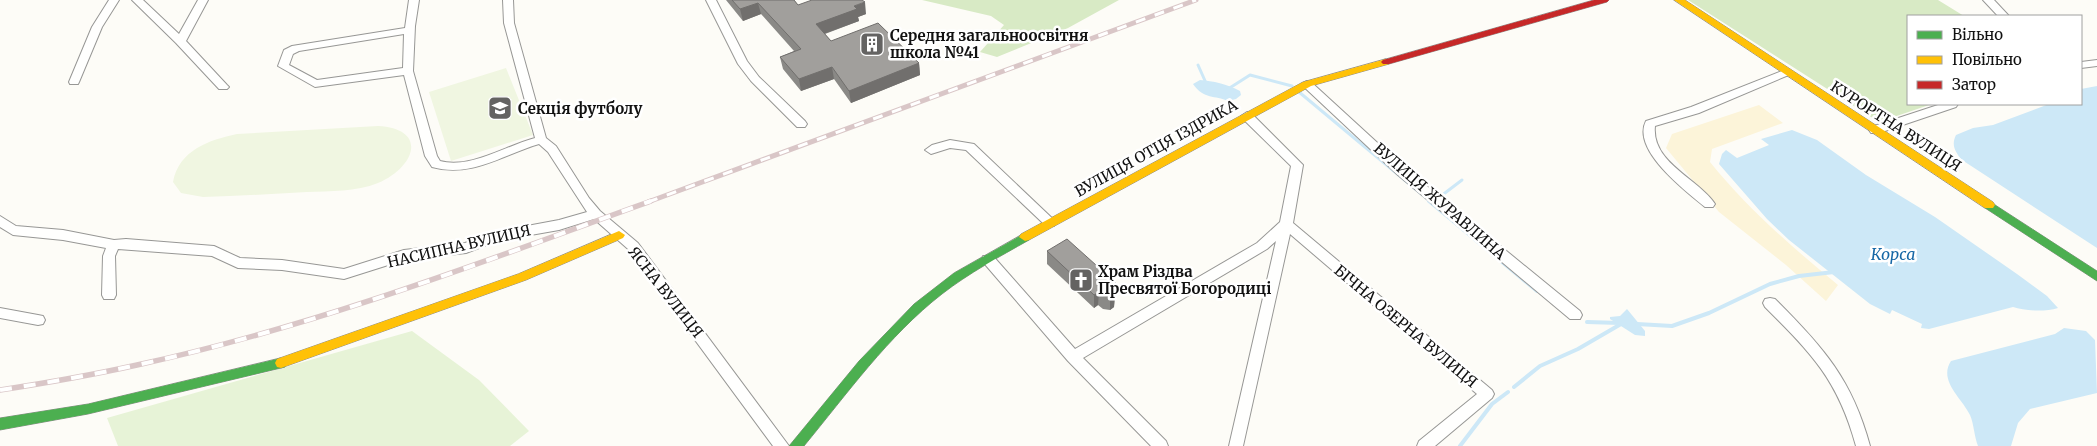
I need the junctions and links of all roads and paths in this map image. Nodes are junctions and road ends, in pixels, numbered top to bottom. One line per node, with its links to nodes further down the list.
1 (114, 0): 17 (street)
2 (137, 0): 12 (street)
3 (203, 0): 12 (street)
4 (414, 0): 11 (street)
5 (508, 0): 24 (street, ЯСНА ВУЛИЦЯ)
6 (711, 0): 22 (street)
7 (1604, 0): 18 (street, ВУЛИЦЯ ОТЦЯ ІЗДРИКА)
8 (1679, 0): 16 (street, КУРОРТНА ВУЛИЦЯ)
9 (1988, 0): 10 (street)
10 (2003, 15)
11 (410, 30): 15 (street); 15 (street)
12 (180, 40): 19 (street)
13 (2097, 63): 14 (street)
14 (2082, 65)
15 (408, 71): 24 (street)
16 (1787, 72): 23 (street, КУРОРТНА ВУЛИЦЯ); 26 (street)
17 (74, 82)
18 (1307, 84): 21 (street, ВУЛИЦЯ ОТЦЯ ІЗДРИКА); 38 (street, ВУЛИЦЯ ЖУРАВЛИНА)
19 (223, 87)
20 (1949, 105): 23 (street)
21 (1247, 116): 29 (street, ВУЛИЦЯ ОТЦЯ ІЗДРИКА); 30 (street)
22 (801, 124)
23 (1875, 130): 34 (street, КУРОРТНА ВУЛИЦЯ)
24 (541, 140): 27 (street, ЯСНА ВУЛИЦЯ)
25 (931, 150): 29 (street)
26 (1709, 204)
27 (596, 214): 31 (street, ЯСНА ВУЛИЦЯ); 32 (street, НАСИПНА ВУЛИЦЯ)
28 (0, 220): 32 (street, НАСИПНА ВУЛИЦЯ)
29 (1050, 224): 33 (street, ВУЛИЦЯ ОТЦЯ ІЗДРИКА)
30 (1286, 224): 40 (street); 45 (street); 46 (street, БІЧНА ОЗЕРНА ВУЛИЦЯ)
31 (619, 235): 41 (street); 42 (street, ЯСНА ВУЛИЦЯ)
32 (114, 246): 35 (street)
33 (988, 259): 40 (street); 43 (street, ВУЛИЦЯ ОТЦЯ ІЗДРИКА)
34 (2097, 276)
35 (110, 295)
36 (1770, 303): 47 (street)
37 (0, 313): 39 (street)
38 (1575, 316)
39 (38, 320)
40 (1074, 357): 44 (street)
41 (0, 424)
42 (782, 446)
43 (796, 446)
44 (1161, 446)
45 (1236, 446)
46 (1424, 446)
47 (1863, 446)

